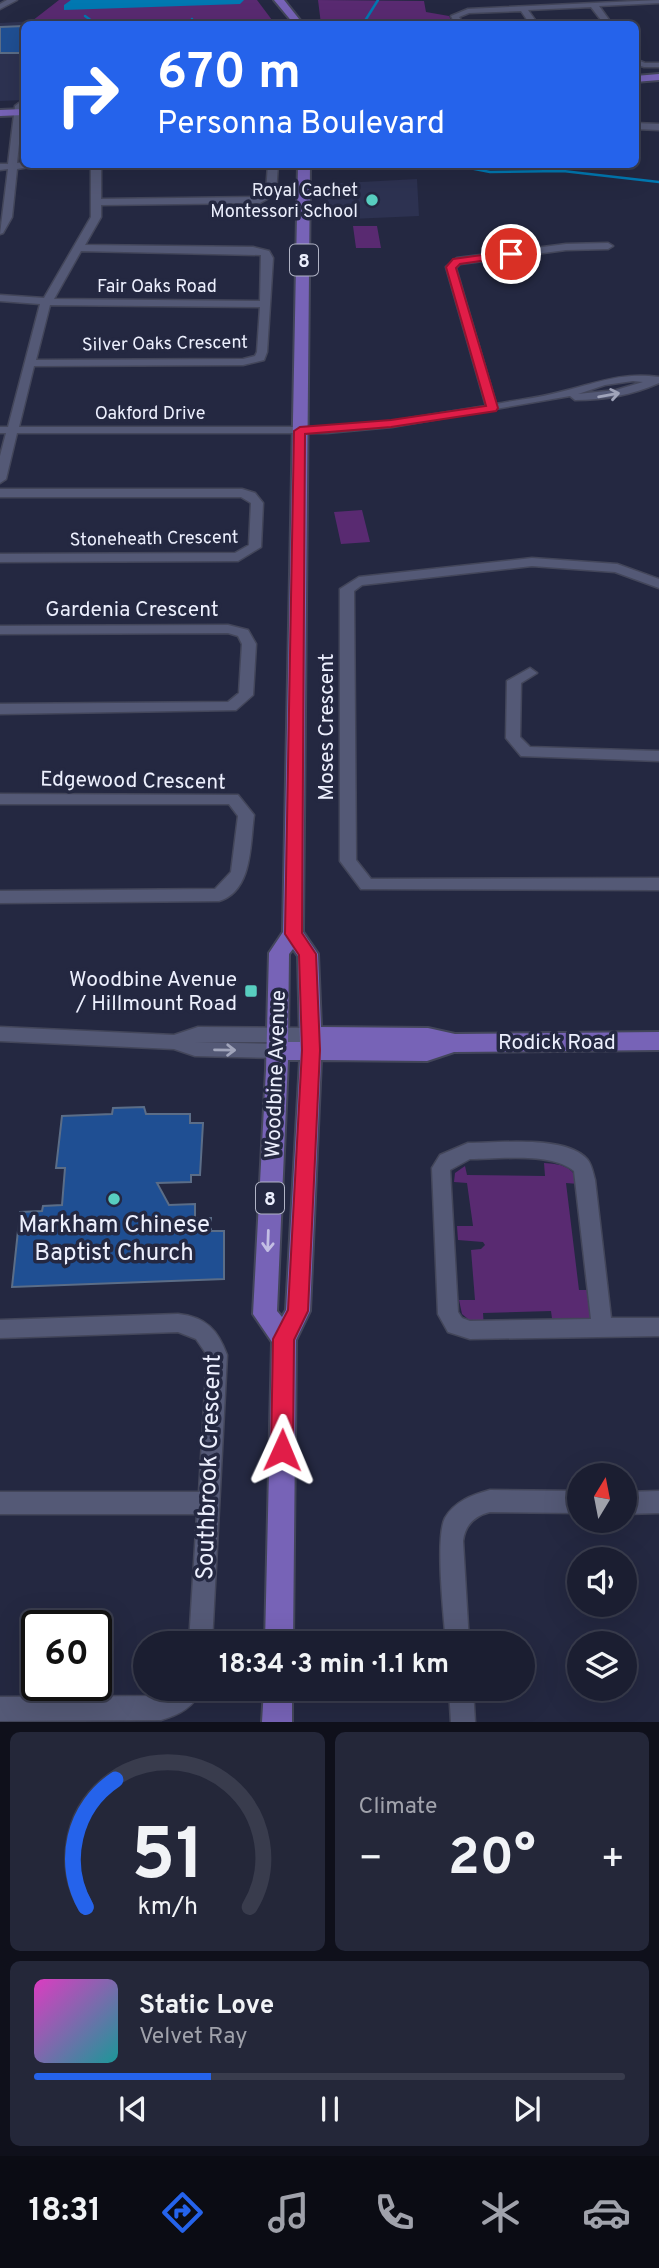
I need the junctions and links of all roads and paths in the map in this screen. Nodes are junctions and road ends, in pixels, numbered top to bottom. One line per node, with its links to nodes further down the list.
1 (13, 0): 5 (street)
2 (279, 0): 7 (main road)
3 (659, 1): 4 (street)
4 (593, 4): 6 (street); 10 (street)
5 (0, 7)
6 (523, 8): 8 (street); 9 (street)
7 (296, 21)
8 (458, 21)
9 (532, 21)
10 (606, 21)
11 (639, 63): 12 (street)
12 (659, 65)
13 (659, 77): 14 (main road)
14 (639, 79)
15 (0, 107): 16 (main road)
16 (21, 109): 17 (main road); 21 (street)
17 (0, 113)
18 (639, 126): 19 (street)
19 (659, 127)
20 (21, 165): 21 (street)
21 (11, 166): 22 (street); 26 (street)
22 (0, 167)
23 (96, 168): 27 (street)
24 (273, 168): 27 (street)
25 (304, 168): 39 (main road, Woodbine Avenue / 8)
26 (4, 201): 28 (street)
27 (97, 202): 30 (street)
28 (0, 230)
29 (608, 246): 36 (street)
30 (79, 248): 32 (street); 33 (street, Silver Oaks Crescent)
31 (0, 298): 32 (street, Fair Oaks Road)
32 (47, 302): 33 (street, Fair Oaks Road); 34 (street)
33 (267, 304): 34 (street, Silver Oaks Crescent)
34 (30, 363): 38 (street)
35 (659, 380): 36 (street, Oakford Drive)
36 (492, 408): 39 (street, Oakford Drive)
37 (0, 430): 38 (street, Oakford Drive)
38 (14, 430): 39 (street, Oakford Drive); 40 (street)
39 (300, 431): 51 (main road, Woodbine Avenue / 8)
40 (0, 479)
41 (0, 494): 42 (street, Stoneheath Crescent)
42 (0, 558)
43 (659, 584): 49 (street, Moses Crescent)
44 (0, 630): 46 (street, Gardenia Crescent)
45 (530, 673): 47 (street)
46 (0, 709)
47 (659, 756)
48 (0, 799): 50 (street, Edgewood Crescent)
49 (659, 884)
50 (0, 897)
51 (293, 934): 54 (main road, Woodbine Avenue / 8); 55 (main road, Woodbine Avenue / 8)
52 (0, 1034): 54 (street)
53 (659, 1041): 55 (main road, Rodick Road)
54 (277, 1043): 55 (main road, Rodick Road); 59 (main road, Woodbine Avenue / 8, one-way to 59)
55 (311, 1043): 59 (main road, Woodbine Avenue / 8)
56 (659, 1327): 58 (street)
57 (0, 1329): 62 (street, Southbrook Crescent)
58 (602, 1329): 58 (street)
59 (284, 1339): 66 (main road, Woodbine Avenue / 8)
60 (567, 1502): 67 (street)
61 (0, 1503): 62 (street)
62 (207, 1503): 65 (street, Southbrook Crescent)
63 (637, 1504): 64 (street)
64 (657, 1506)
65 (202, 1631)
66 (279, 1631)
67 (456, 1631)
68 (177, 1701): 71 (street)
69 (278, 1701): 72 (main road)
70 (462, 1701): 73 (street)
71 (0, 1709)
72 (277, 1722)
73 (463, 1722)

